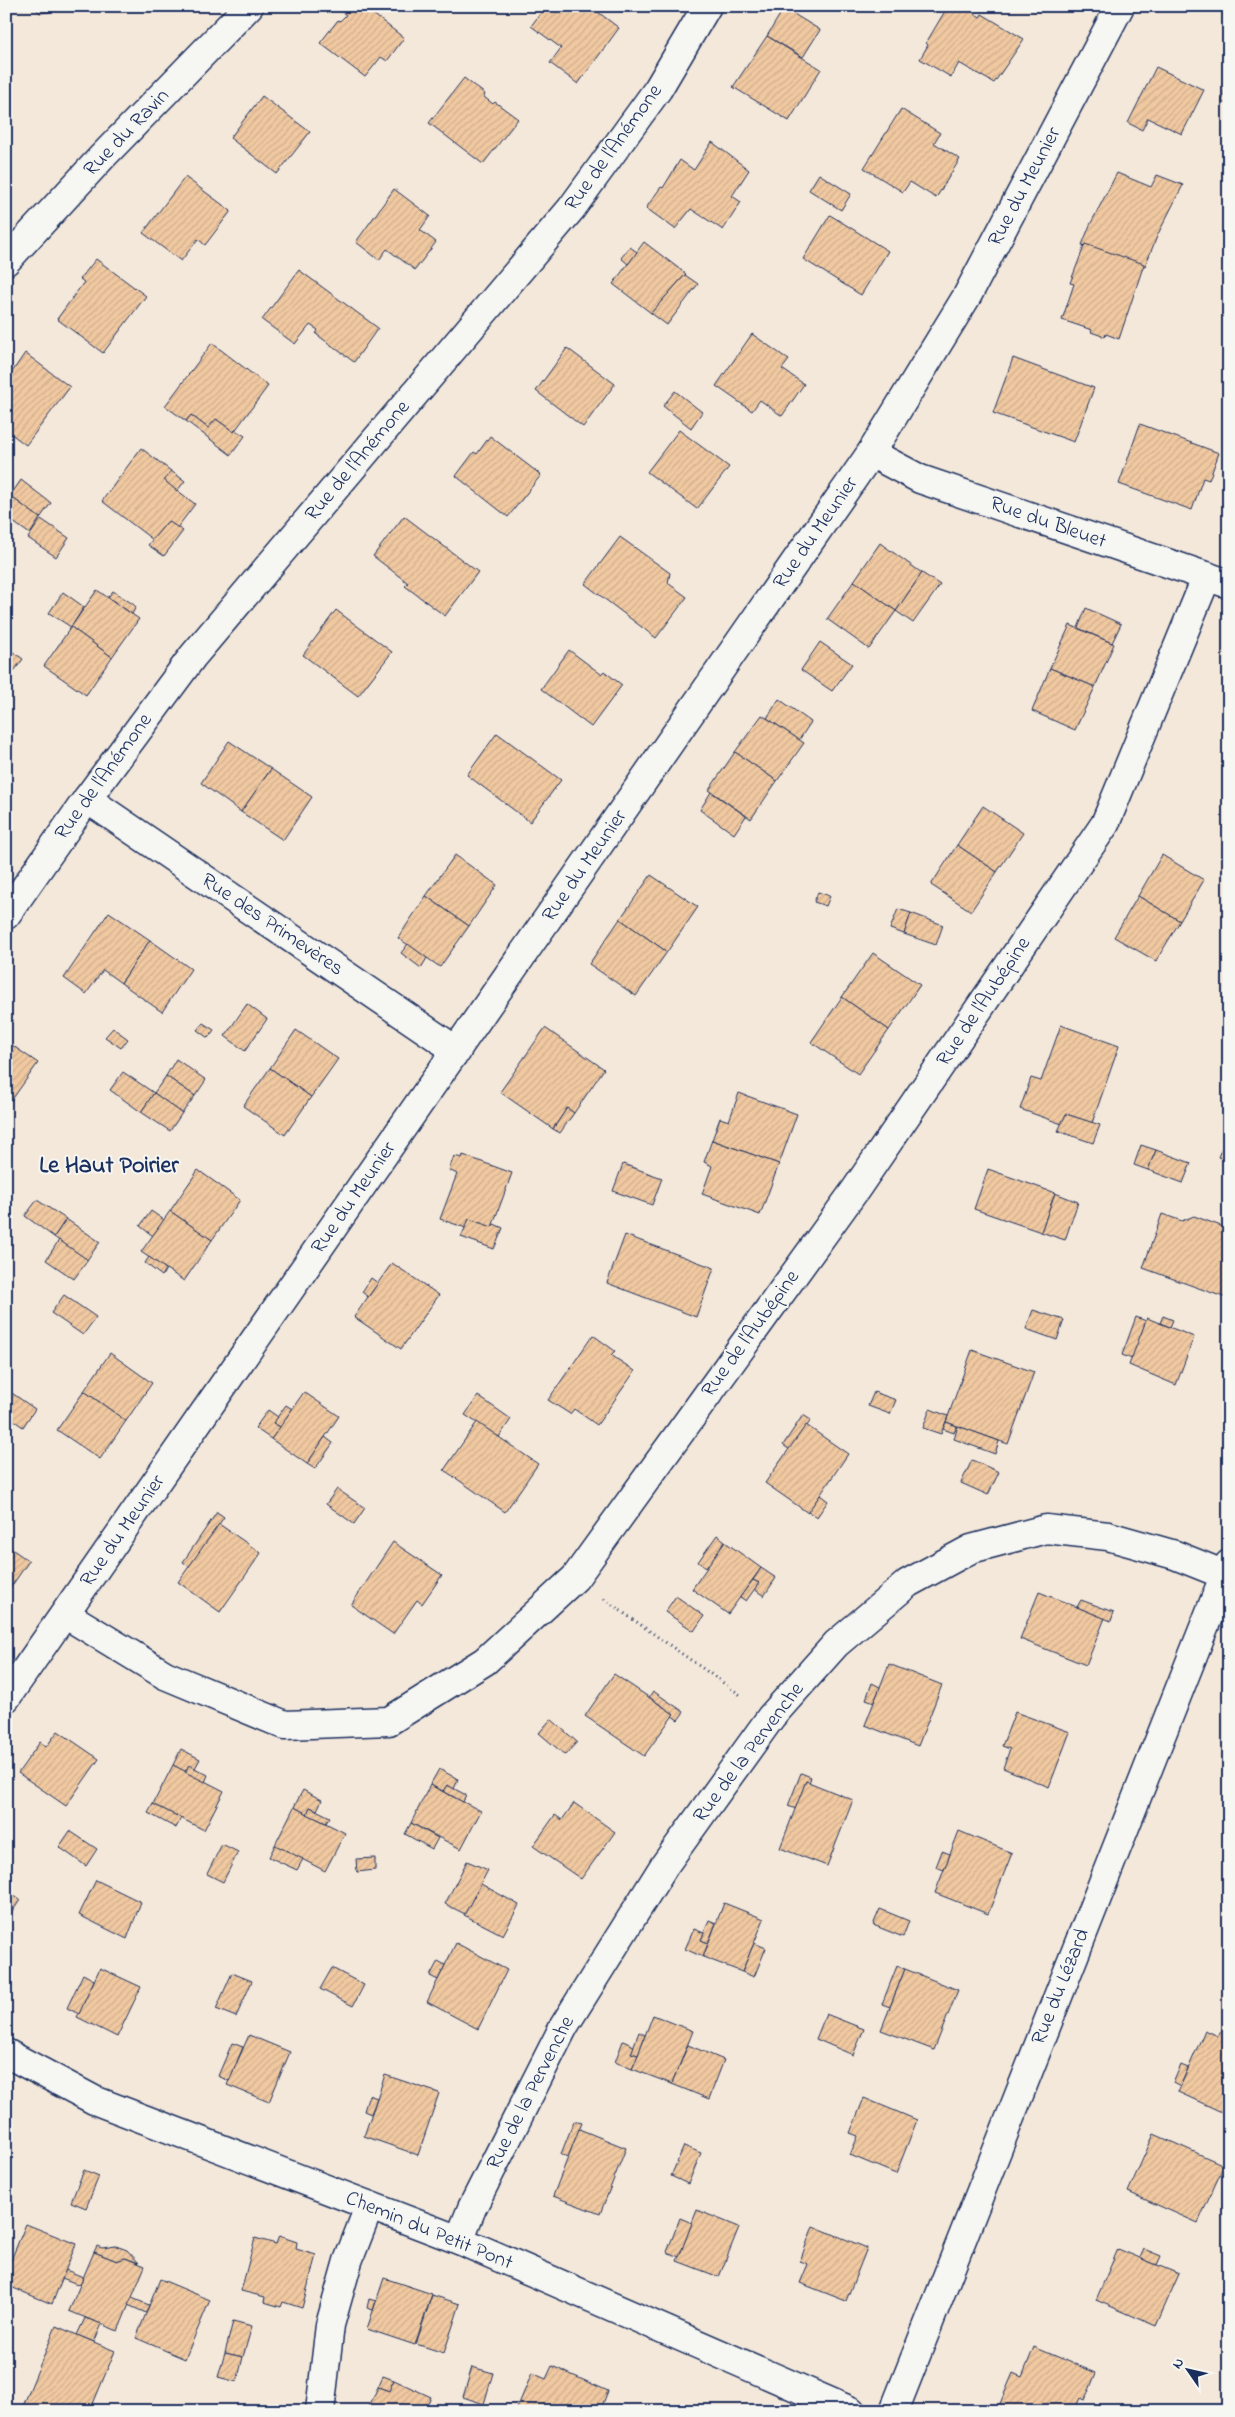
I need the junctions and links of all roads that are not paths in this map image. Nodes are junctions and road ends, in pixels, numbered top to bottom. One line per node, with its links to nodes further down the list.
1 (249, 6): 4 (street, Rue du Ravin)
2 (707, 6): 7 (street, Rue de l'Anémone)
3 (1120, 6): 5 (street, Rue du Meunier)
4 (6, 261)
5 (871, 453): 6 (street, Rue du Bleuet); 9 (street, Rue du Meunier)
6 (1218, 580): 11 (street, Rue de l'Aubépine)
7 (87, 799): 8 (street, Rue de l'Anémone); 9 (street, Rue des Primevères)
8 (6, 915)
9 (457, 1051): 11 (street, Rue du Meunier)
10 (1227, 1569): 15 (street, Rue de la Pervenche); 18 (street, Rue du Lézard)
11 (65, 1614): 12 (street, Rue du Meunier)
12 (6, 1698)
13 (6, 2053): 14 (street, Chemin du Petit Pont)
14 (369, 2207): 15 (street, Chemin du Petit Pont); 16 (street)
15 (459, 2240): 17 (street, Chemin du Petit Pont)
16 (320, 2411)
17 (852, 2411)
18 (894, 2411)

